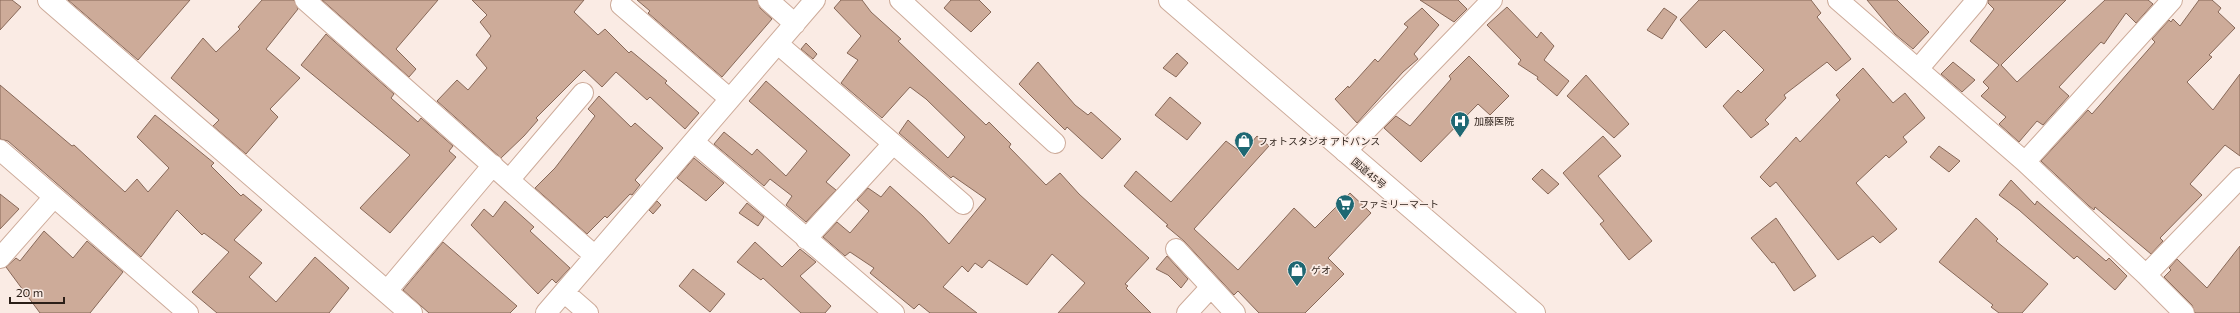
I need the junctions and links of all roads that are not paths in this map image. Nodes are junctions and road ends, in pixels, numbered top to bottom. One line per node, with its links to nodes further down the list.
1 (50, 0): 34 (main road)
2 (305, 0): 23 (street)
3 (768, 0): 12 (street)
4 (815, 0): 12 (street)
5 (900, 0): 18 (street)
6 (1170, 0): 21 (main road, 国道45号)
7 (1492, 0): 21 (street)
8 (1838, 0): 14 (street)
9 (1977, 0): 14 (street)
10 (2172, 0): 22 (street)
11 (621, 5): 16 (street)
12 (795, 24): 13 (street)
13 (778, 44): 16 (street); 19 (street)
14 (1918, 68): 22 (street)
15 (583, 93): 25 (street)
16 (730, 99): 17 (street)
17 (694, 142): 28 (street); 30 (street)
18 (1055, 143)
19 (892, 145): 27 (street); 28 (street)
20 (0, 150): 26 (street)
21 (1345, 152): 43 (main road, 国道45号)
22 (2025, 162): 32 (street)
23 (492, 165): 25 (street); 34 (street)
24 (2240, 178): 32 (street)
25 (509, 180): 30 (street)
26 (54, 197): 31 (street); 36 (street)
27 (963, 204)
28 (806, 239): 40 (street)
29 (1176, 249): 33 (street)
30 (595, 256): 35 (street)
31 (0, 258)
32 (2146, 275): 44 (street)
33 (1211, 287): 41 (street); 42 (street)
34 (386, 292): 37 (main road)
35 (564, 292): 38 (street); 39 (street)
36 (188, 313)
37 (411, 313)
38 (546, 313)
39 (588, 313)
40 (894, 313)
41 (1187, 313)
42 (1234, 313)
43 (1534, 313)
44 (2184, 313)

